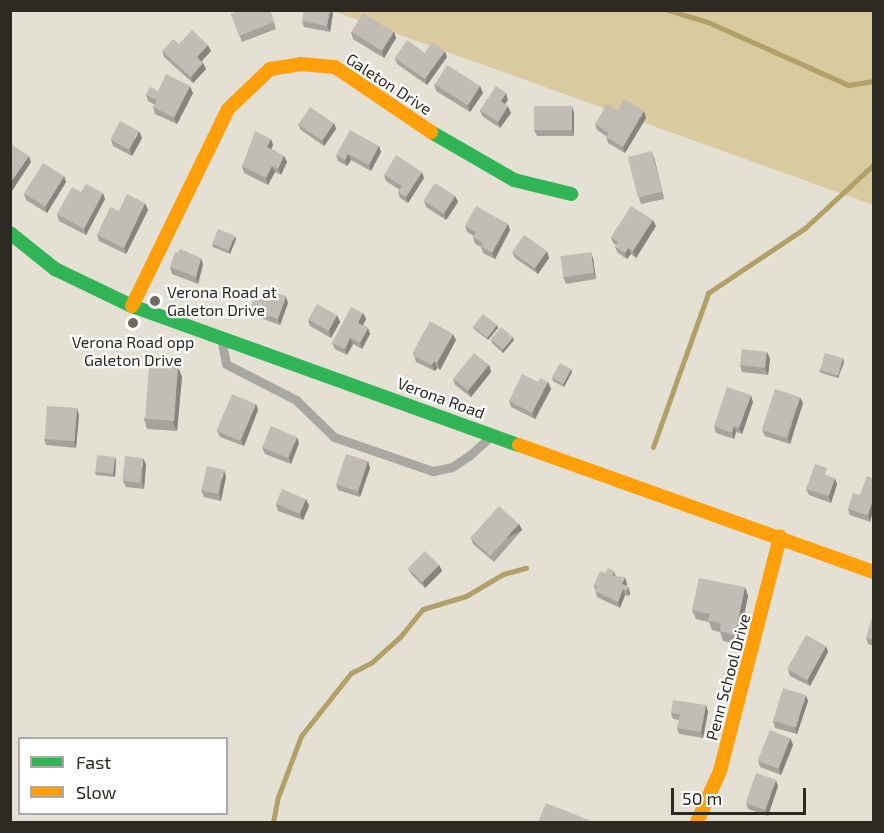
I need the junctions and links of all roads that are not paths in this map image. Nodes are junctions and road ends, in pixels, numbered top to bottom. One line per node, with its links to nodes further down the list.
1 (572, 194): 3 (street, Galeton Drive)
2 (10, 233): 3 (street, Verona Road)
3 (132, 306): 4 (street, Verona Road)
4 (221, 338): 5 (street, Verona Road); 5 (lane)
5 (493, 435): 6 (street, Verona Road)
6 (780, 537): 7 (street, Verona Road); 8 (street, Penn School Drive)
7 (873, 572)
8 (697, 822)

